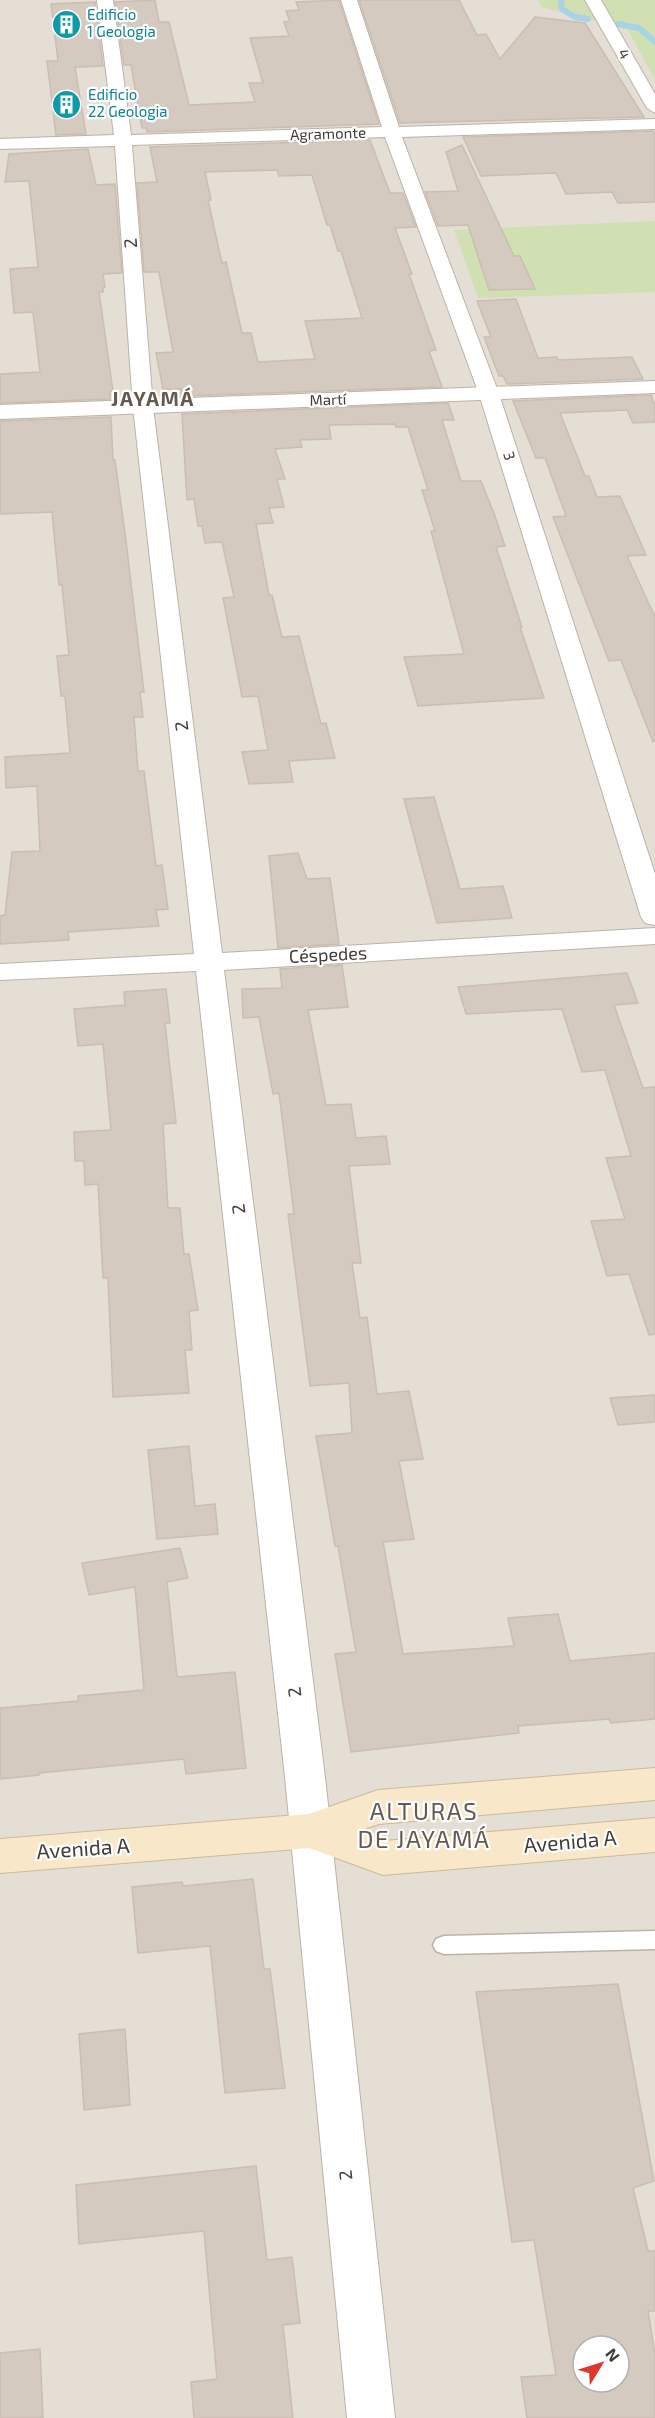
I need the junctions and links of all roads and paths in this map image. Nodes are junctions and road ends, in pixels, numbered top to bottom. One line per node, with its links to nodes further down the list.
1 (105, 0): 7 (street, 2)
2 (349, 0): 6 (street, 3)
3 (593, 0): 4 (street, 4)
4 (655, 108)
5 (655, 124): 6 (street, Agramonte)
6 (392, 132): 7 (street, Agramonte); 10 (street, 3)
7 (123, 140): 8 (street, Agramonte); 11 (street, 2)
8 (0, 144)
9 (655, 387): 10 (street, Martí)
10 (489, 394): 11 (street, Martí); 13 (street, 3)
11 (143, 407): 12 (street, Martí); 15 (street, 2)
12 (0, 412)
13 (655, 918)
14 (655, 936): 15 (street, Céspedes)
15 (210, 962): 16 (street, Céspedes); 18 (street, 2)
16 (0, 972)
17 (650, 1785): 18 (main road, Avenida A); 19 (main road)
18 (310, 1831): 19 (main road, Avenida A); 20 (main road, Avenida A); 23 (street, 2)
19 (655, 1837)
20 (0, 1856)
21 (655, 1940): 22 (lane)
22 (444, 1945)
23 (371, 2418)

